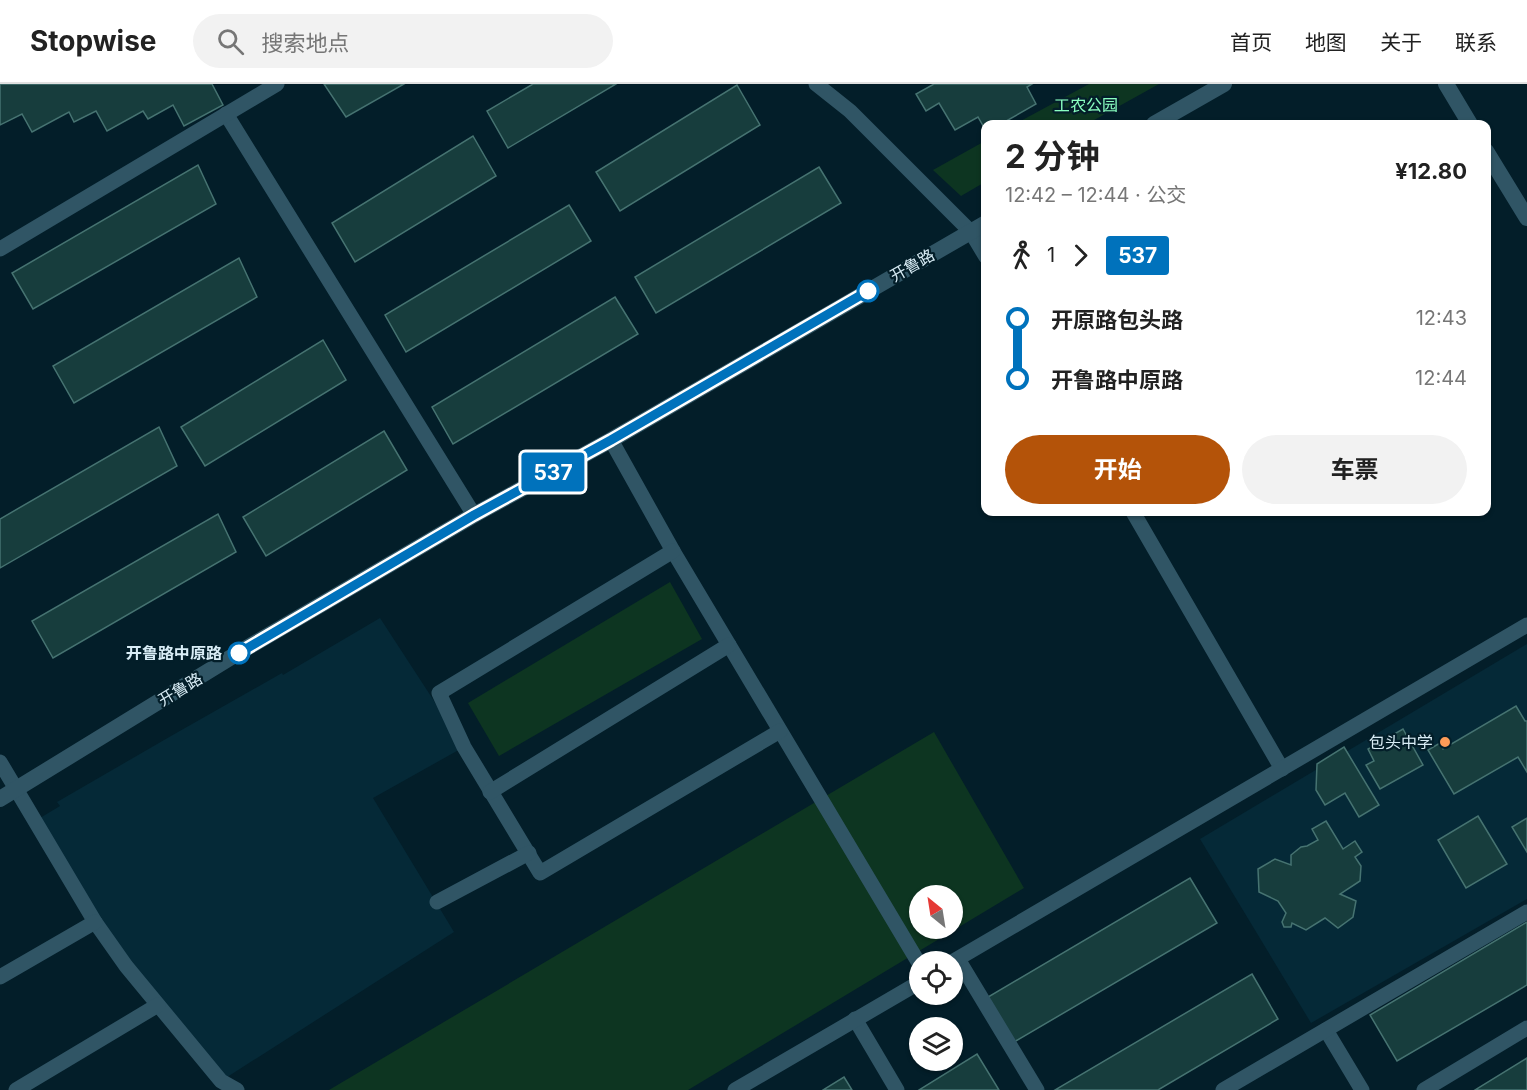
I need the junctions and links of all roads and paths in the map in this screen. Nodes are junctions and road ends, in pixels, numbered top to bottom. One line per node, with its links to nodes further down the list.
1 (277, 84): 5 (lane)
2 (816, 84): 11 (lane)
3 (1224, 84): 6 (street)
4 (1446, 84): 7 (street)
5 (226, 114): 13 (lane); 15 (lane)
6 (1161, 120)
7 (1468, 120)
8 (1491, 159): 9 (street)
9 (1527, 218)
10 (981, 226): 11 (street, 开鲁路)
11 (971, 231): 12 (lane); 14 (street, 开鲁路)
12 (981, 248)
13 (0, 249)
14 (611, 440): 15 (street, 开鲁路); 17 (lane)
15 (474, 515): 23 (street, 开鲁路)
16 (1135, 516): 22 (lane)
17 (673, 551): 19 (lane); 24 (lane)
18 (1527, 625): 22 (lane)
19 (729, 645): 20 (lane); 24 (lane)
20 (780, 730): 26 (lane); 30 (lane)
21 (0, 762): 23 (lane)
22 (1282, 769): 31 (lane)
23 (16, 790): 25 (street, 开鲁路); 29 (lane)
24 (490, 792): 26 (lane)
25 (0, 799)
26 (529, 854): 27 (lane)
27 (437, 902)
28 (1527, 912): 38 (lane)
29 (95, 922): 33 (lane); 35 (lane)
30 (912, 951)
31 (963, 955)
32 (963, 973): 43 (lane)
33 (0, 977)
34 (909, 988): 36 (lane)
35 (158, 1005): 39 (lane); 40 (lane)
36 (855, 1019): 41 (lane); 42 (lane)
37 (1527, 1028): 46 (lane)
38 (1326, 1030): 44 (lane); 45 (lane)
39 (16, 1090)
40 (237, 1090)
41 (735, 1090)
42 (897, 1090)
43 (1037, 1090)
44 (1222, 1090)
45 (1362, 1090)
46 (1425, 1090)

